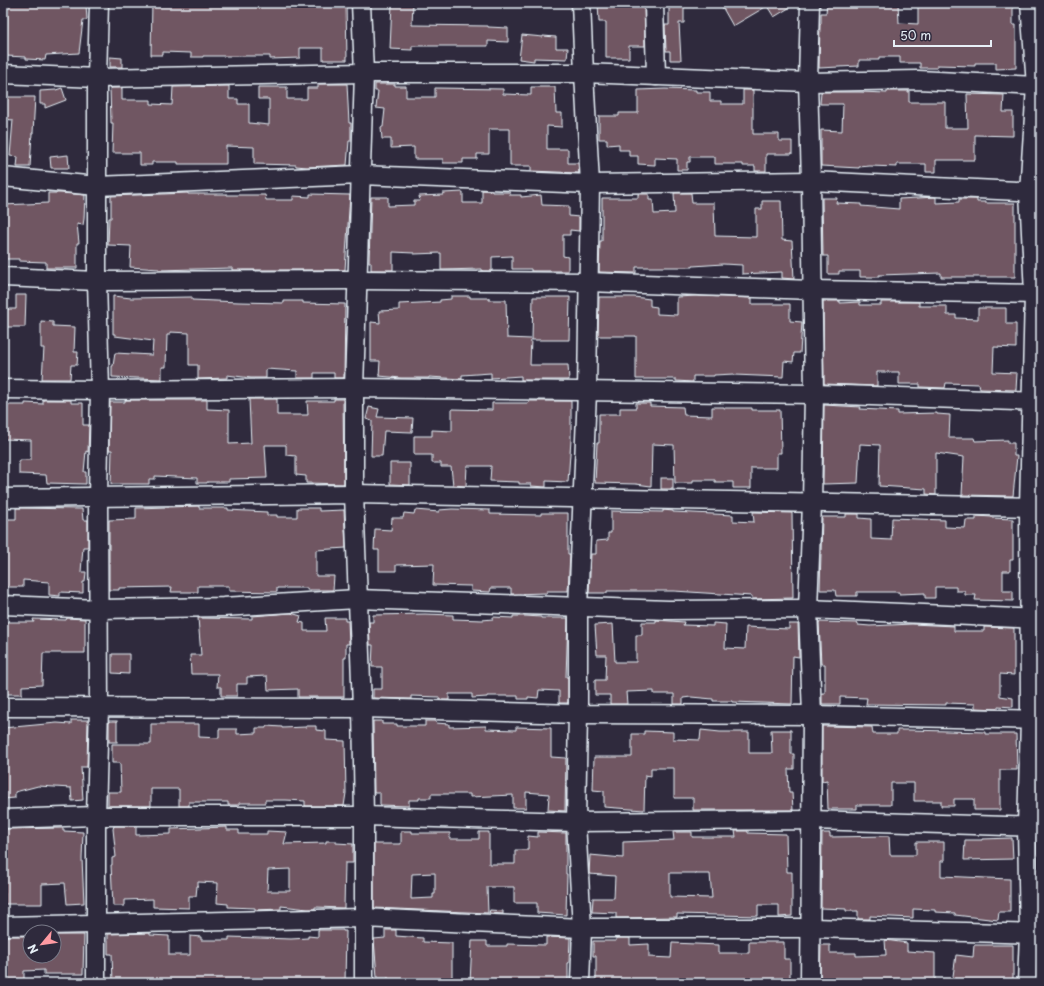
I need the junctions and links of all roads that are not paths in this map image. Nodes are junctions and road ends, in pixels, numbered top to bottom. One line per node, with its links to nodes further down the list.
1 (99, 3): 11 (street)
2 (361, 3): 7 (street)
3 (582, 3): 8 (street)
4 (654, 3): 10 (street)
5 (810, 3): 12 (street)
6 (1030, 3): 13 (street)
7 (364, 73): 8 (street); 11 (street); 14 (street)
8 (584, 73): 10 (street); 17 (street)
9 (3, 74): 11 (street)
10 (656, 76): 12 (street)
11 (97, 78): 18 (street)
12 (808, 82): 13 (street); 16 (street)
13 (1038, 85): 19 (street)
14 (360, 175): 17 (street); 18 (street); 21 (street)
15 (3, 177): 18 (street)
16 (811, 181): 17 (street); 19 (street); 24 (street)
17 (590, 184): 23 (street)
18 (97, 186): 22 (street)
19 (1035, 192): 25 (street)
20 (3, 277): 22 (street)
21 (357, 280): 22 (street); 23 (street); 26 (street)
22 (97, 281): 28 (street)
23 (588, 282): 24 (street); 29 (street)
24 (812, 290): 25 (street); 30 (street)
25 (1037, 294): 31 (street)
26 (354, 388): 28 (street); 29 (street); 32 (street)
27 (3, 390): 28 (street)
28 (100, 390): 34 (street)
29 (587, 392): 30 (street); 35 (street)
30 (814, 394): 31 (street); 36 (street)
31 (1036, 402): 37 (street)
32 (354, 494): 34 (street); 35 (street); 38 (street)
33 (3, 498): 34 (street)
34 (98, 498): 41 (street)
35 (583, 499): 36 (street); 40 (street)
36 (812, 502): 37 (street); 42 (street)
37 (1035, 507): 43 (street)
38 (357, 600): 40 (street); 41 (street); 46 (street)
39 (3, 606): 41 (street)
40 (578, 608): 42 (street); 47 (street)
41 (99, 609): 45 (street)
42 (808, 609): 43 (street); 48 (street)
43 (1036, 619): 49 (street)
44 (3, 707): 45 (street)
45 (99, 707): 46 (street); 50 (street)
46 (362, 708): 47 (street); 51 (street)
47 (578, 714): 48 (street); 54 (street)
48 (812, 715): 49 (street); 53 (street)
49 (1036, 720): 55 (street)
50 (96, 816): 51 (street); 52 (street); 57 (street)
51 (364, 816): 54 (street); 56 (street)
52 (3, 819)
53 (811, 820): 54 (street); 55 (street); 60 (street)
54 (576, 822): 59 (street)
55 (1034, 827): 61 (street)
56 (363, 918): 57 (street); 59 (street); 63 (street)
57 (96, 925): 58 (street); 62 (street)
58 (3, 926)
59 (582, 928): 60 (street); 64 (street)
60 (812, 928): 61 (street); 65 (street)
61 (1035, 934): 66 (street)
62 (96, 983)
63 (364, 983)
64 (580, 983)
65 (810, 983)
66 (1027, 983)

